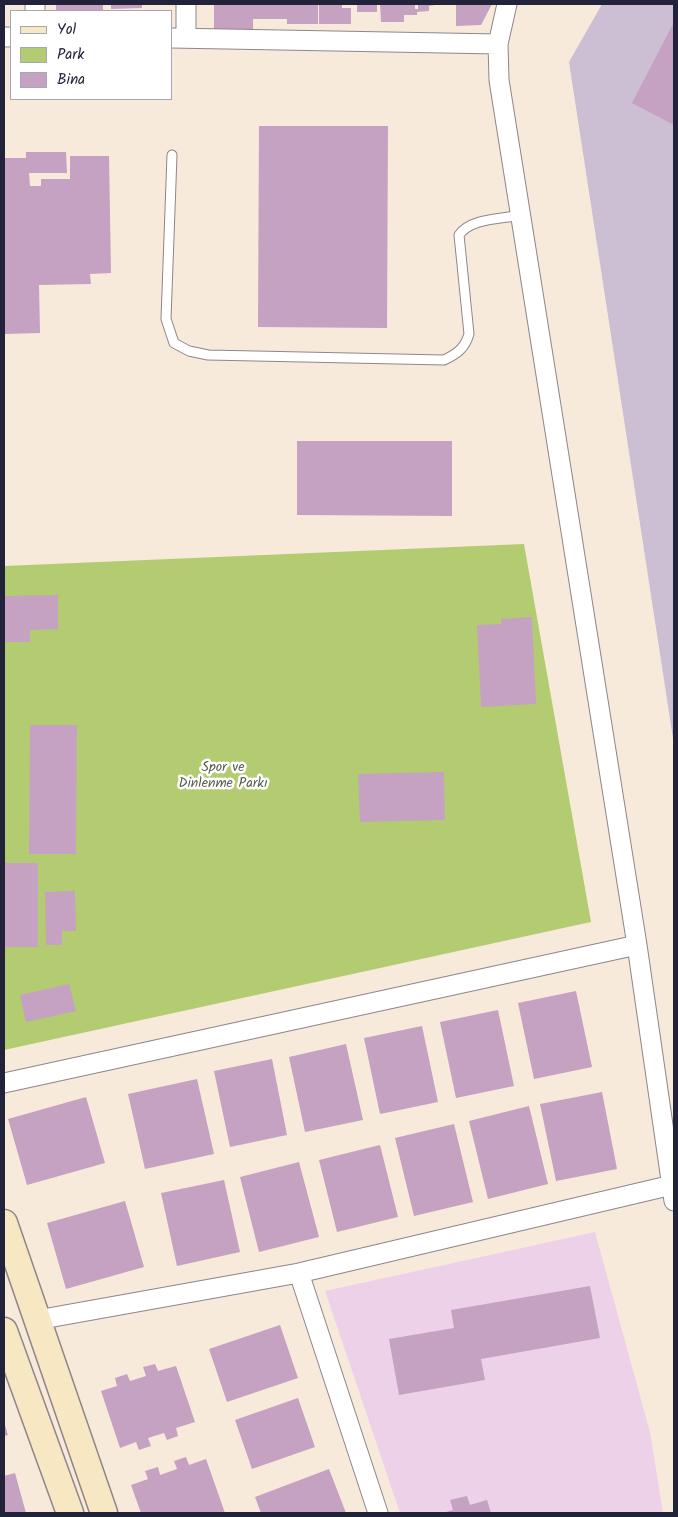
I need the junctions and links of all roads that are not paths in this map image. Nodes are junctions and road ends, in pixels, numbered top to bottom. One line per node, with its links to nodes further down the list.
1 (186, 4): 3 (street)
2 (506, 4): 4 (street)
3 (179, 38): 4 (street)
4 (498, 44): 6 (street)
5 (172, 155): 6 (lane)
6 (520, 215): 7 (street)
7 (638, 945): 8 (street); 9 (street)
8 (4, 1083)
9 (673, 1193): 11 (street)
10 (4, 1224): 12 (street)
11 (299, 1273): 12 (street); 16 (street)
12 (37, 1320): 15 (street)
13 (4, 1332): 14 (street)
14 (70, 1513)
15 (104, 1513)
16 (378, 1513)

